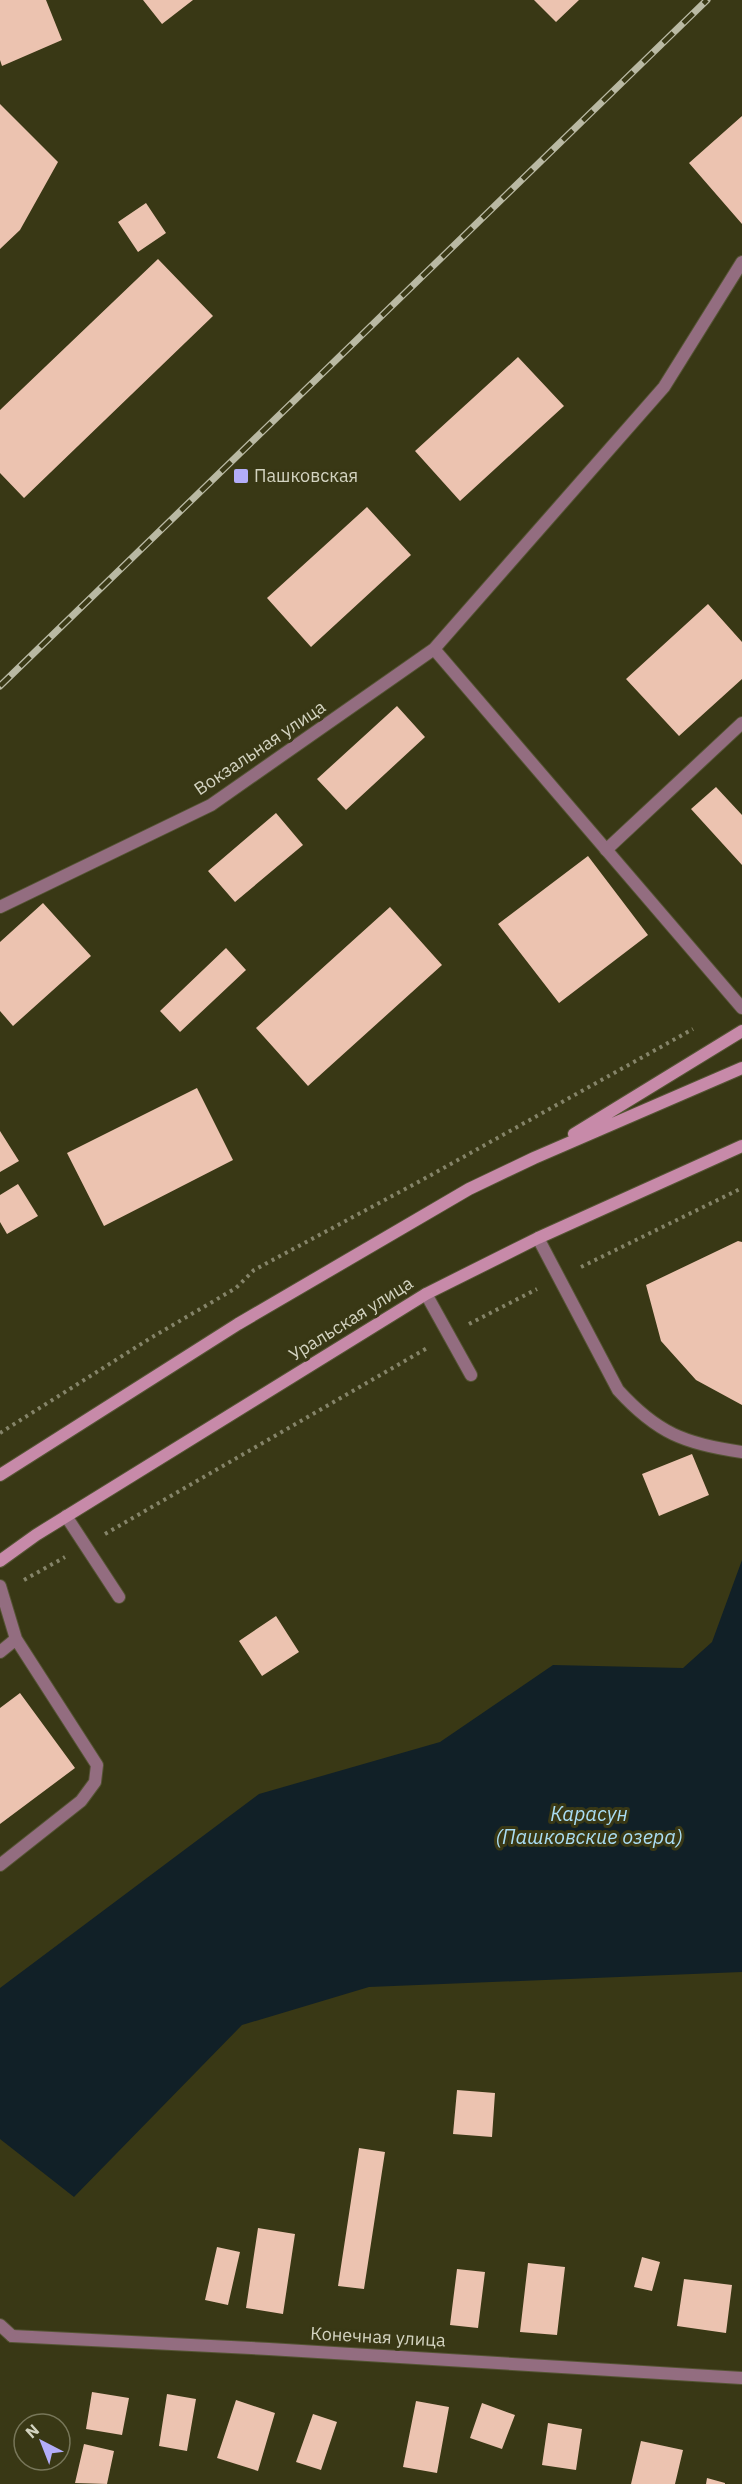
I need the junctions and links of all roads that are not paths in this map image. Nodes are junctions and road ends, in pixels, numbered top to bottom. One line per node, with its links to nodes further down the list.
1 (742, 262): 2 (street, Вокзальная улица)
2 (434, 649): 4 (street); 5 (street, Вокзальная улица)
3 (742, 723): 4 (street)
4 (606, 850): 6 (street)
5 (0, 907)
6 (742, 1008)
7 (742, 1031): 10 (main road)
8 (742, 1068): 10 (main road)
9 (742, 1146): 11 (main road, Уральская улица)
10 (534, 1158): 15 (main road)
11 (538, 1238): 12 (main road, Уральская улица); 14 (street)
12 (426, 1294): 13 (street); 16 (main road, Уральская улица)
13 (471, 1375)
14 (742, 1452)
15 (0, 1475)
16 (66, 1516): 17 (main road, Уральская улица); 19 (street)
17 (0, 1562)
18 (1, 1590): 20 (street)
19 (119, 1597)
20 (16, 1640): 21 (street); 22 (street)
21 (0, 1652)
22 (0, 1865)
23 (0, 2325): 24 (street, Конечная улица)
24 (742, 2378)

